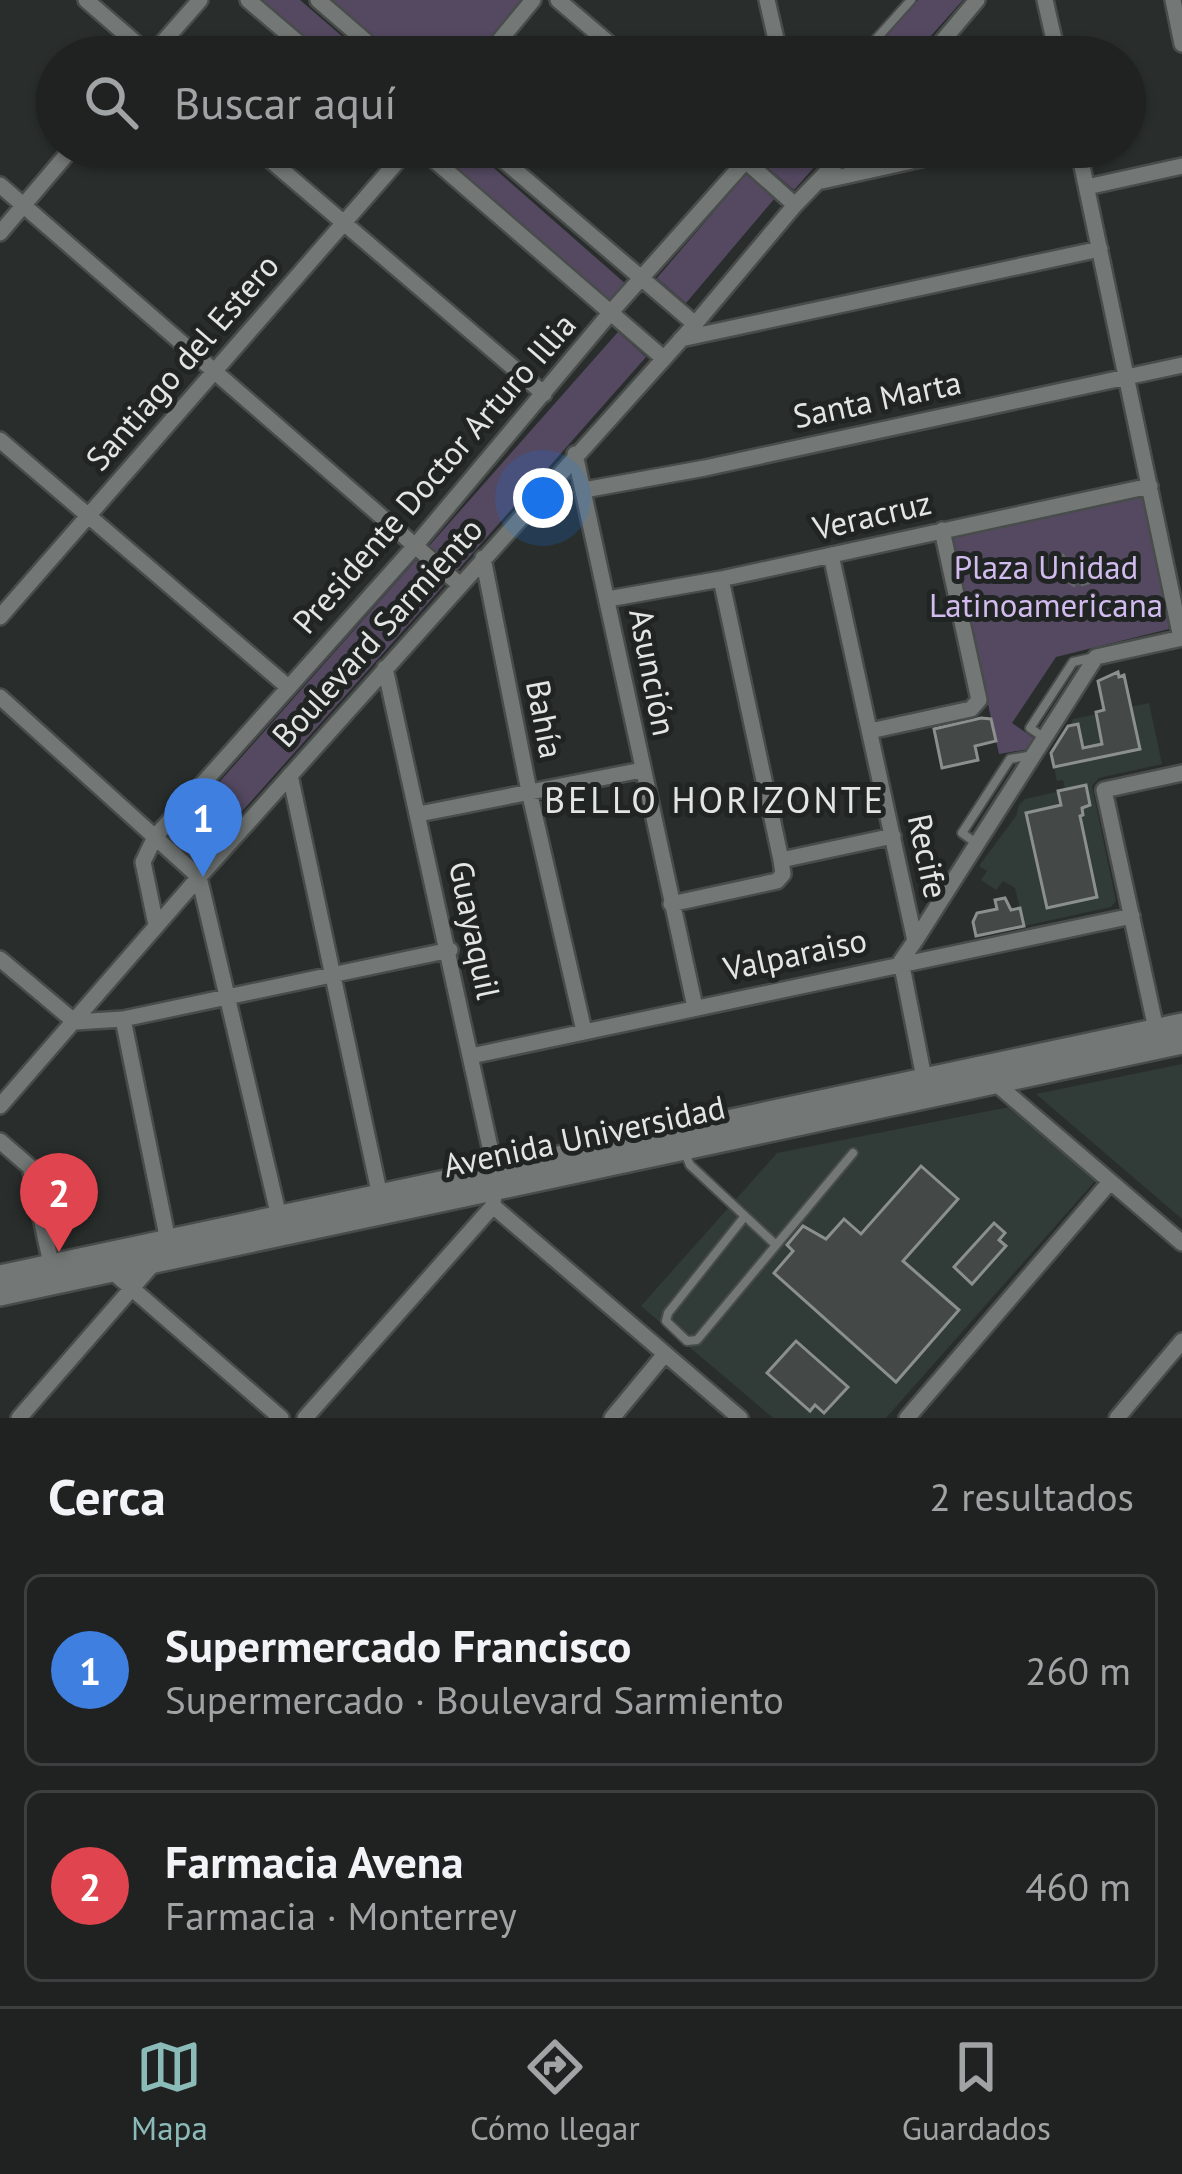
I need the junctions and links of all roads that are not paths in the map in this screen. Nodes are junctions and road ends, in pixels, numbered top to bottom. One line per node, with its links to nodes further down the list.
1 (86, 0): 12 (street)
2 (200, 0): 13 (street)
3 (248, 0): 14 (street)
4 (318, 0): 15 (street)
5 (533, 0): 16 (street)
6 (558, 0): 17 (street)
7 (767, 0): 18 (street)
8 (911, 0): 19 (lane)
9 (977, 0): 20 (street)
10 (1045, 0): 21 (street)
11 (1173, 0): 22 (street)
12 (127, 36)
13 (169, 36)
14 (290, 36)
15 (360, 36)
16 (503, 36)
17 (600, 36)
18 (775, 36)
19 (879, 36)
20 (946, 36)
21 (1053, 36)
22 (1182, 44)
23 (1182, 166): 36 (street)
24 (56, 168): 38 (street)
25 (279, 168): 39 (street)
26 (392, 168): 39 (street, Santiago del Estero)
27 (443, 168): 43 (street)
28 (512, 168): 42 (street)
29 (740, 168): 42 (street, Presidente Doctor Arturo Illia)
30 (754, 168): 37 (street)
31 (833, 168): 34 (street, Boulevard Sarmiento)
32 (880, 168): 34 (street)
33 (1083, 168): 36 (street)
34 (822, 181): 37 (street, Boulevard Sarmiento)
35 (0, 184): 38 (street)
36 (1087, 187): 41 (street)
37 (795, 205): 44 (street, Boulevard Sarmiento)
38 (24, 206): 40 (street); 48 (street)
39 (343, 224): 48 (street, Santiago del Estero); 50 (street)
40 (0, 233)
41 (1100, 249): 45 (street); 49 (street)
42 (641, 279): 43 (street, Presidente Doctor Arturo Illia); 44 (street)
43 (611, 312): 46 (street); 50 (street, Presidente Doctor Arturo Illia)
44 (695, 324): 45 (street, Boulevard Sarmiento)
45 (680, 340): 46 (street, Boulevard Sarmiento)
46 (662, 357): 52 (street, Boulevard Sarmiento)
47 (1182, 365): 49 (street, Santa Marta)
48 (216, 370): 55 (street, Santiago del Estero); 57 (street)
49 (1127, 377): 53 (street); 54 (street, Santa Marta)
50 (544, 394): 57 (street, Presidente Doctor Arturo Illia)
51 (0, 440): 55 (street)
52 (575, 454): 54 (street, Asunción); 59 (street, Boulevard Sarmiento)
53 (1150, 486): 56 (street, Veracruz); 64 (street)
54 (584, 490): 62 (street, Asunción)
55 (88, 515): 63 (street, Santiago del Estero); 66 (street)
56 (942, 530): 58 (street, Veracruz); 68 (street)
57 (415, 546): 61 (street); 66 (street, Presidente Doctor Arturo Illia)
58 (831, 555): 60 (street, Veracruz); 68 (street, Recife)
59 (482, 558): 61 (street, Boulevard Sarmiento); 72 (street, Bahía)
60 (721, 579): 62 (street, Veracruz); 77 (street)
61 (459, 584): 65 (street, Boulevard Sarmiento)
62 (608, 599): 69 (street, Asunción)
63 (0, 617)
64 (1182, 638): 83 (street)
65 (386, 668): 71 (street, Boulevard Sarmiento); 73 (street, Guayaquil)
66 (288, 687): 76 (street, Presidente Doctor Arturo Illia)
67 (0, 697): 74 (street)
68 (870, 731): 75 (street, Recife)
69 (642, 770): 72 (street); 80 (street, Asunción)
70 (1182, 773): 81 (street)
71 (290, 775): 79 (street, Boulevard Sarmiento); 87 (street)
72 (529, 791): 73 (street); 94 (street, Bahía)
73 (419, 814): 84 (street, Guayaquil)
74 (132, 818): 76 (street); 78 (street)
75 (893, 836): 77 (street); 83 (street, Recife)
76 (155, 837): 78 (street, Presidente Doctor Arturo Illia); 79 (street)
77 (781, 860): 80 (street)
78 (143, 862): 82 (street)
79 (199, 877): 82 (street, Boulevard Sarmiento); 88 (street)
80 (671, 904): 89 (street, Asunción)
81 (1132, 916): 86 (street, Valparaiso); 93 (street)
82 (157, 925): 91 (street, Boulevard Sarmiento)
83 (915, 941): 86 (street, Recife)
84 (450, 950): 87 (street); 96 (street, Guayaquil)
85 (0, 959): 91 (street)
86 (901, 962): 89 (street, Valparaiso); 98 (street)
87 (334, 975): 88 (street); 105 (street)
88 (229, 999): 90 (street); 107 (street)
89 (695, 1007): 94 (street, Valparaiso)
90 (123, 1019): 91 (street); 110 (street)
91 (74, 1022): 99 (street, Boulevard Sarmiento)
92 (1182, 1024): 93 (main road, Avenida Universidad)
93 (1156, 1029): 97 (main road, Avenida Universidad)
94 (584, 1031): 96 (street, Valparaiso)
95 (1182, 1043): 97 (main road, Avenida Universidad)
96 (471, 1056): 104 (street, Guayaquil)
97 (991, 1074): 98 (main road, Avenida Universidad); 103 (street)
98 (926, 1087): 101 (main road, Avenida Universidad)
99 (0, 1106)
100 (0, 1141): 112 (street)
101 (681, 1141): 104 (main road, Avenida Universidad); 106 (lane)
102 (854, 1153): 109 (lane)
103 (1110, 1181): 108 (street); 123 (street)
104 (494, 1189): 105 (main road, Avenida Universidad); 110 (main road, Avenida Universidad); 117 (street); 120 (street)
105 (380, 1196): 107 (main road, Avenida Universidad)
106 (745, 1216): 109 (lane); 109 (lane)
107 (279, 1217): 110 (main road, Avenida Universidad)
108 (1182, 1243)
109 (776, 1245)
110 (164, 1255): 111 (main road, Avenida Universidad); 114 (street)
111 (111, 1262): 112 (main road, Avenida Universidad); 114 (street); 115 (main road, Avenida Universidad)
112 (51, 1264): 113 (main road, Avenida Universidad)
113 (0, 1276)
114 (134, 1288): 118 (street); 119 (street)
115 (0, 1295)
116 (1182, 1341): 124 (street)
117 (665, 1354): 121 (street); 122 (street)
118 (19, 1418)
119 (281, 1418)
120 (305, 1418)
121 (612, 1418)
122 (740, 1418)
123 (907, 1418)
124 (1117, 1418)

